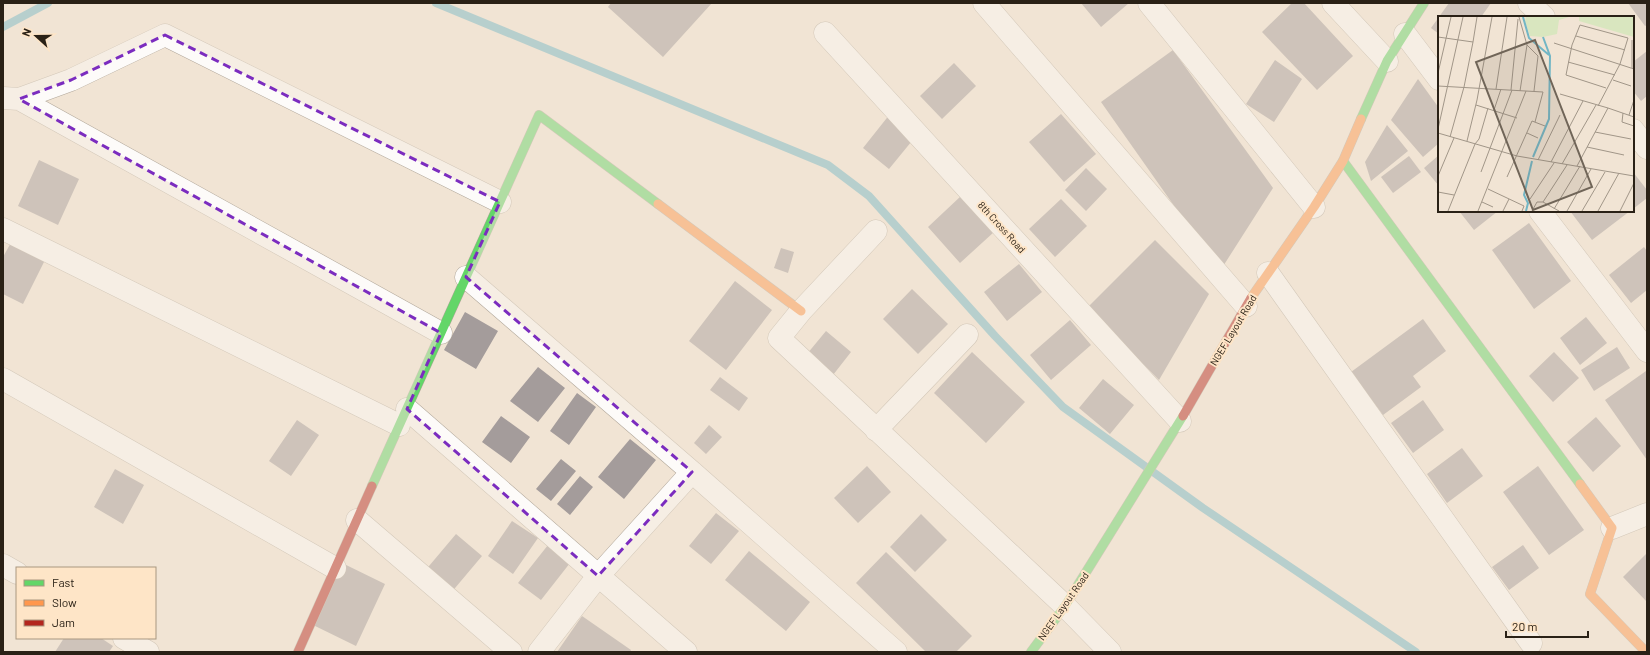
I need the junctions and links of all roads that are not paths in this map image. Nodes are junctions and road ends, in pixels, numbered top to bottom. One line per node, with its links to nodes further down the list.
1 (984, 3): 22 (street)
2 (1149, 3): 16 (street)
3 (1333, 3): 9 (street)
4 (1424, 3): 8 (street, NGEF Layout Road)
5 (1529, 3): 6 (street)
6 (1543, 16)
7 (825, 33): 29 (street, 8th Cross Road)
8 (1404, 34): 9 (street, NGEF Layout Road); 10 (street)
9 (1387, 61): 14 (street, NGEF Layout Road)
10 (1438, 78)
11 (11, 98): 15 (street); 24 (street)
12 (1634, 131): 13 (street)
13 (1647, 148)
14 (1343, 161): 16 (street, NGEF Layout Road); 34 (street)
15 (500, 202): 21 (street); 23 (street)
16 (1314, 207): 20 (street, NGEF Layout Road)
17 (1541, 212): 26 (street)
18 (3, 229): 28 (street)
19 (876, 231): 23 (street)
20 (1268, 273): 22 (street, NGEF Layout Road); 41 (street)
21 (466, 277): 24 (street); 31 (street)
22 (1246, 306): 29 (street, NGEF Layout Road)
23 (801, 311): 30 (street)
24 (441, 333): 28 (street)
25 (967, 334): 30 (street)
26 (1647, 351)
27 (3, 379): 36 (street)
28 (403, 417): 33 (street); 38 (street)
29 (1180, 421): 39 (street, NGEF Layout Road)
30 (876, 430): 39 (street)
31 (692, 472): 38 (street); 47 (street)
32 (1647, 514): 34 (street)
33 (357, 520): 36 (street); 44 (street)
34 (1612, 528): 50 (street)
35 (3, 565): 37 (street)
36 (335, 568): 43 (street)
37 (16, 573)
38 (598, 576): 45 (street); 46 (street)
39 (1065, 606): 48 (street, NGEF Layout Road); 49 (street)
40 (126, 639): 42 (street)
41 (1531, 643)
42 (148, 652)
43 (298, 652)
44 (511, 652)
45 (539, 652)
46 (686, 652)
47 (896, 652)
48 (1030, 652)
49 (1110, 652)
50 (1646, 652)

